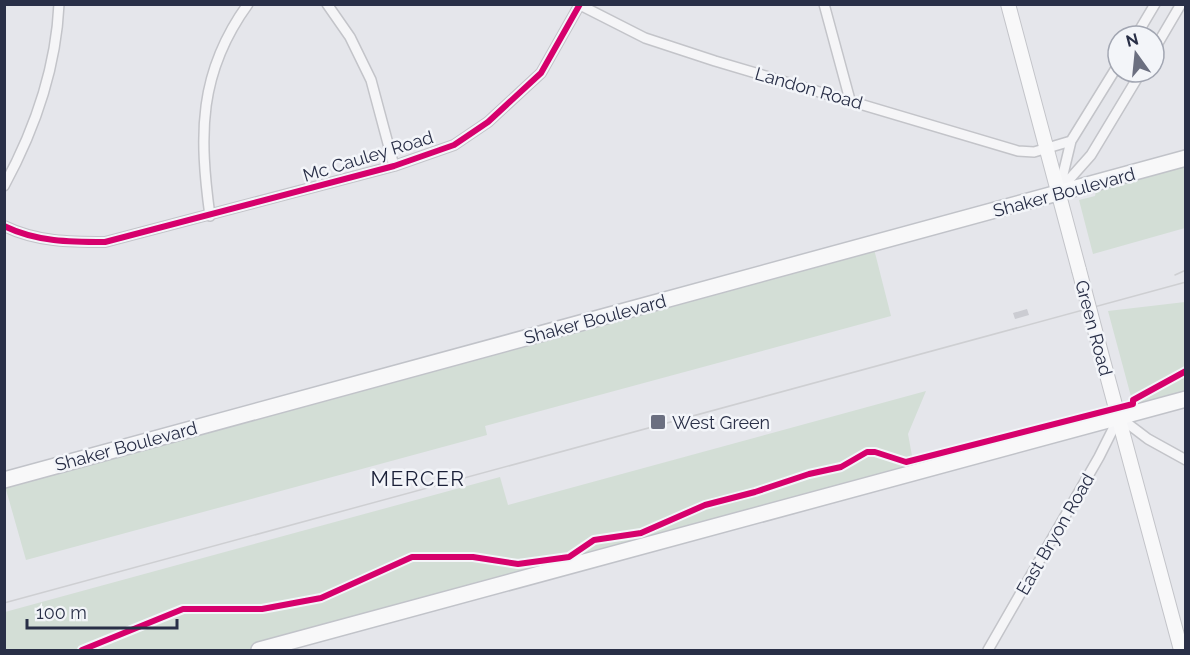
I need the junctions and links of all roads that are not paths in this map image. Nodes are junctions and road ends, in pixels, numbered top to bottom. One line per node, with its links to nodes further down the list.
1 (59, 4): 18 (street)
2 (248, 4): 20 (street)
3 (327, 4): 17 (street)
4 (824, 4): 13 (street)
5 (1008, 4): 15 (main road, Green Road)
6 (1155, 4): 9 (street)
7 (1181, 4): 10 (street)
8 (579, 5): 13 (street, Landon Road); 17 (street, Mc Cauley Road)
9 (1143, 24)
10 (1166, 30)
11 (1106, 84): 14 (street)
12 (1134, 84): 19 (street)
13 (850, 100): 15 (street, Landon Road)
14 (1071, 141): 15 (street, Landon Road); 19 (street)
15 (1046, 149): 19 (main road, Green Road)
16 (1185, 158): 19 (main road, Shaker Boulevard)
17 (394, 166): 20 (street, Mc Cauley Road)
18 (4, 186)
19 (1058, 193): 23 (main road, Green Road, bridge); 25 (main road, Shaker Boulevard)
20 (210, 216): 21 (street, Mc Cauley Road)
21 (4, 226)
22 (1185, 399): 23 (main road)
23 (1119, 417): 24 (street); 26 (main road); 27 (street, East Bryon Road); 28 (main road, Green Road)
24 (1185, 460)
25 (4, 480)
26 (259, 651)
27 (988, 651)
28 (1181, 651)

